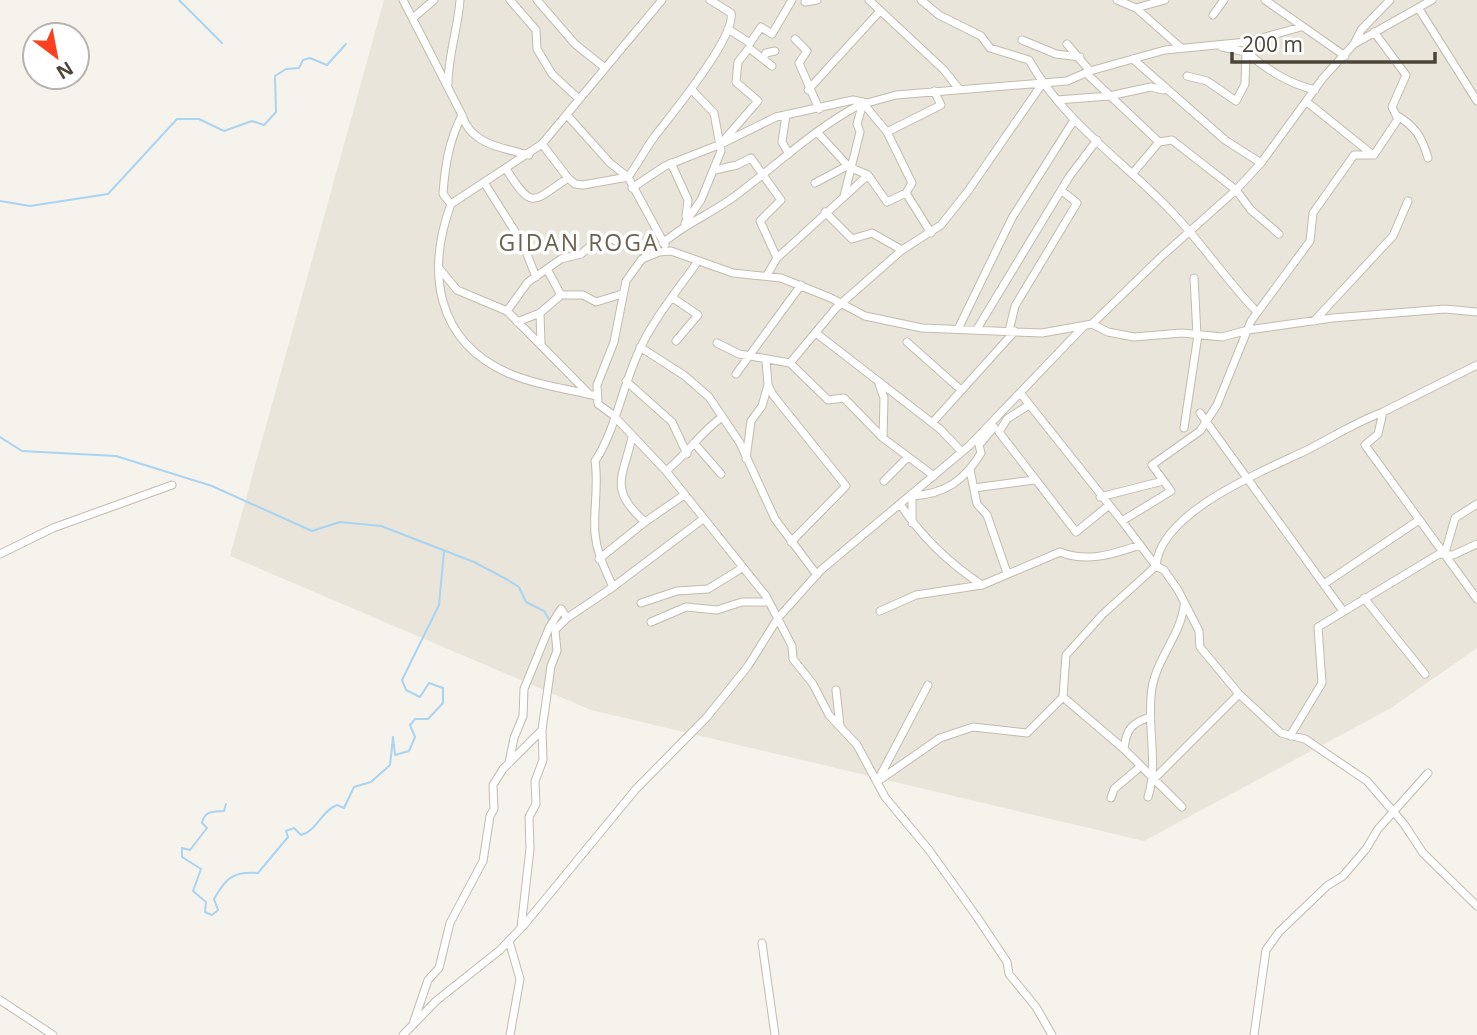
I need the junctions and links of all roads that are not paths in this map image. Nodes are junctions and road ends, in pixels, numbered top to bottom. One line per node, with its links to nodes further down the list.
1 (402, 0): 25 (street)
2 (434, 0): 25 (street)
3 (460, 0): 47 (street)
4 (510, 0): 55 (street)
5 (537, 0): 43 (street)
6 (649, 0): 20 (street)
7 (662, 0): 20 (street)
8 (710, 0): 27 (street)
9 (792, 0): 33 (street)
10 (817, 0): 19 (street)
11 (869, 0): 23 (street)
12 (920, 0): 46 (street)
13 (1117, 0): 21 (street)
14 (1165, 0): 21 (street)
15 (1224, 0): 24 (street)
16 (1265, 0): 26 (street)
17 (1390, 0): 32 (street)
18 (1429, 1): 22 (street)
19 (805, 2)
20 (656, 7): 43 (street)
21 (1136, 8): 35 (street)
22 (1419, 9): 28 (street); 57 (street)
23 (880, 11): 48 (street); 50 (street)
24 (1213, 15)
25 (413, 18): 47 (street)
26 (1301, 27): 34 (street); 38 (street)
27 (728, 29): 33 (street); 49 (street)
28 (1374, 32): 32 (street); 64 (street)
29 (795, 39): 50 (street)
30 (1022, 40): 39 (street)
31 (1067, 44): 39 (street)
32 (1354, 44): 38 (street)
33 (750, 46): 40 (street); 71 (street)
34 (1219, 46): 35 (street); 37 (street)
35 (1180, 47): 41 (street)
36 (775, 51): 40 (street)
37 (1246, 52): 45 (street); 51 (street)
38 (1345, 56): 51 (street)
39 (1080, 57): 44 (street)
40 (762, 58): 42 (street)
41 (1133, 60): 44 (street); 53 (street)
42 (772, 66)
43 (605, 68): 55 (street)
44 (1088, 72): 46 (street); 54 (street)
45 (1186, 76)
46 (1042, 84): 48 (street); 56 (street); 100 (street)
47 (448, 89): 61 (street)
48 (959, 89): 52 (street)
49 (692, 90): 71 (street); 85 (street)
50 (808, 90): 60 (street)
51 (1315, 90): 58 (street)
52 (934, 91): 59 (street); 66 (street)
53 (1166, 92): 54 (street); 77 (street)
54 (1109, 96): 56 (street); 69 (street)
55 (579, 99): 62 (street)
56 (1057, 100): 65 (street)
57 (1477, 101)
58 (1307, 102): 74 (street); 77 (street)
59 (863, 103): 60 (street); 66 (street); 67 (street); 78 (street)
60 (819, 109): 63 (street)
61 (462, 115): 73 (street); 96 (street)
62 (567, 115): 70 (street); 85 (street)
63 (786, 115): 71 (street); 72 (street)
64 (1396, 115): 74 (street); 75 (street)
65 (1074, 120): 68 (street); 125 (street)
66 (887, 132): 93 (street)
67 (818, 133): 72 (street); 78 (street)
68 (1097, 140): 82 (street); 91 (street)
69 (1160, 142): 82 (street); 92 (street)
70 (542, 144): 73 (street); 86 (street)
71 (721, 144): 76 (street); 81 (street)
72 (789, 154): 83 (street)
73 (529, 155): 79 (street)
74 (1374, 155): 119 (street)
75 (1429, 158)
76 (671, 163): 89 (street); 98 (street)
77 (1261, 163): 92 (street)
78 (848, 166): 84 (street); 87 (street); 94 (street)
79 (506, 169): 86 (street); 88 (street)
80 (724, 169): 81 (street); 83 (street); 90 (street)
81 (715, 170): 90 (street)
82 (1133, 173): 99 (street)
83 (765, 174): 98 (street); 106 (street)
84 (868, 175): 93 (street); 94 (street)
85 (628, 177): 86 (street); 89 (street)
86 (568, 178)
87 (815, 183)
88 (485, 184): 96 (street); 111 (street)
89 (632, 188): 102 (street)
90 (707, 188): 98 (street)
91 (1060, 190): 126 (street); 128 (street)
92 (1236, 190): 99 (street); 101 (street)
93 (906, 193): 100 (street)
94 (844, 196): 97 (street)
95 (1408, 201): 122 (street)
96 (451, 204): 108 (street)
97 (825, 212): 103 (street); 106 (street)
98 (685, 224): 102 (street)
99 (1190, 232): 119 (street); 124 (street)
100 (931, 233): 103 (street)
101 (1279, 234)
102 (663, 243): 104 (street)
103 (902, 250): 117 (street)
104 (671, 251): 105 (street); 107 (street)
105 (652, 254): 109 (street); 114 (street)
106 (777, 258): 110 (street)
107 (698, 261): 110 (street); 116 (street)
108 (438, 266): 118 (street); 146 (street)
109 (548, 271): 111 (street); 115 (street)
110 (767, 275): 113 (street)
111 (536, 277): 118 (street)
112 (1194, 278): 130 (street)
113 (801, 285): 117 (street); 136 (street)
114 (622, 293): 115 (street); 146 (street)
115 (561, 295): 121 (street)
116 (673, 298): 131 (street); 135 (street)
117 (843, 303): 125 (street); 129 (street)
118 (507, 311): 123 (street)
119 (1257, 312): 127 (street)
120 (1477, 312): 122 (street)
121 (540, 313): 123 (street); 133 (street)
122 (1314, 321): 127 (street)
123 (517, 322): 133 (street)
124 (1088, 325): 128 (street); 130 (street); 145 (street)
125 (958, 327): 126 (street)
126 (977, 329): 128 (street)
127 (1248, 330): 130 (street); 169 (street)
128 (1012, 331): 144 (street)
129 (816, 333): 138 (street); 141 (street)
130 (1198, 335): 154 (street)
131 (676, 341)
132 (907, 342): 144 (street)
133 (541, 344): 146 (street)
134 (717, 344): 136 (street)
135 (640, 347): 142 (street); 151 (street)
136 (749, 356): 137 (street); 140 (street)
137 (765, 360): 138 (street); 143 (street)
138 (790, 363): 156 (street)
139 (1477, 365): 148 (street)
140 (736, 374)
141 (878, 380): 153 (street); 156 (street)
142 (626, 381): 150 (street); 159 (street)
143 (768, 385): 161 (street); 183 (street)
144 (961, 390): 153 (street)
145 (1021, 394): 147 (street); 158 (street)
146 (593, 396): 150 (street)
147 (1029, 405): 152 (street); 174 (street)
148 (1383, 412): 166 (street); 179 (street)
149 (1200, 413): 166 (street)
150 (613, 415): 155 (street); 188 (street)
151 (722, 416): 157 (street); 161 (street)
152 (1007, 419): 162 (street); 167 (street)
153 (932, 423): 158 (street)
154 (1184, 428)
155 (632, 437): 163 (street); 181 (street)
156 (883, 438): 160 (street)
157 (694, 443): 159 (street); 164 (street)
158 (962, 452): 165 (street)
159 (687, 454): 163 (street)
160 (908, 457): 165 (street); 168 (street)
161 (746, 460): 183 (street)
162 (970, 470): 171 (street); 173 (street)
163 (666, 471): 172 (street)
164 (721, 474)
165 (934, 476): 173 (street)
166 (1247, 477): 189 (street); 193 (street)
167 (1034, 480): 171 (street); 177 (street)
168 (884, 481)
169 (1164, 481): 174 (street); 180 (street)
170 (172, 485): 187 (street)
171 (974, 488): 191 (street)
172 (684, 495): 178 (street); 181 (street)
173 (912, 496): 175 (street); 182 (street)
174 (1100, 497): 177 (street)
175 (900, 504): 182 (street); 192 (street)
176 (1477, 504): 186 (street)
177 (1108, 506): 180 (street)
178 (703, 519): 190 (street); 195 (street)
179 (1419, 520): 186 (street); 193 (street)
180 (1122, 521): 185 (street)
181 (645, 522): 188 (street)
182 (912, 523): 194 (street)
183 (791, 542): 192 (street)
184 (1477, 544): 186 (street)
185 (1140, 545): 189 (street); 191 (street)
186 (1445, 553): 196 (street); 197 (street)
187 (0, 554)
188 (599, 559): 195 (street)
189 (1156, 566): 200 (street); 210 (street)
190 (742, 568): 198 (street); 199 (street)
191 (1007, 573): 194 (street)
192 (817, 575): 204 (street)
193 (1324, 584): 202 (street)
194 (982, 585): 201 (street)
195 (614, 587): 203 (street)
196 (1364, 598): 202 (street); 206 (street)
197 (1477, 598)
198 (769, 602): 204 (street); 205 (street)
199 (641, 603)
200 (1184, 606): 209 (street); 211 (street)
201 (880, 611)
202 (1343, 611): 214 (street)
203 (567, 618): 213 (street); 216 (street)
204 (778, 618): 212 (street); 226 (street)
205 (652, 622)
206 (1425, 674)
207 (928, 685): 220 (street)
208 (836, 690): 212 (street)
209 (1239, 694): 214 (street); 219 (street)
210 (1063, 697): 215 (street); 220 (street)
211 (1150, 717): 215 (street); 219 (street)
212 (840, 726): 220 (street)
213 (542, 730): 216 (street); 226 (street)
214 (1290, 736): 224 (street)
215 (1124, 749): 217 (street)
216 (509, 763): 230 (street)
217 (1141, 766): 219 (street); 222 (street)
218 (1428, 773): 224 (street)
219 (1154, 779): 221 (street); 223 (street)
220 (878, 781): 235 (street)
221 (1148, 797)
222 (1111, 798)
223 (1182, 807)
224 (1394, 811): 225 (street); 236 (street)
225 (1477, 906)
226 (521, 929): 227 (street)
227 (509, 941): 230 (street); 233 (street)
228 (762, 943): 234 (street)
229 (0, 1000): 231 (street)
230 (413, 1025): 232 (street)
231 (53, 1035)
232 (403, 1035)
233 (510, 1035)
234 (775, 1035)
235 (1052, 1035)
236 (1254, 1035)

